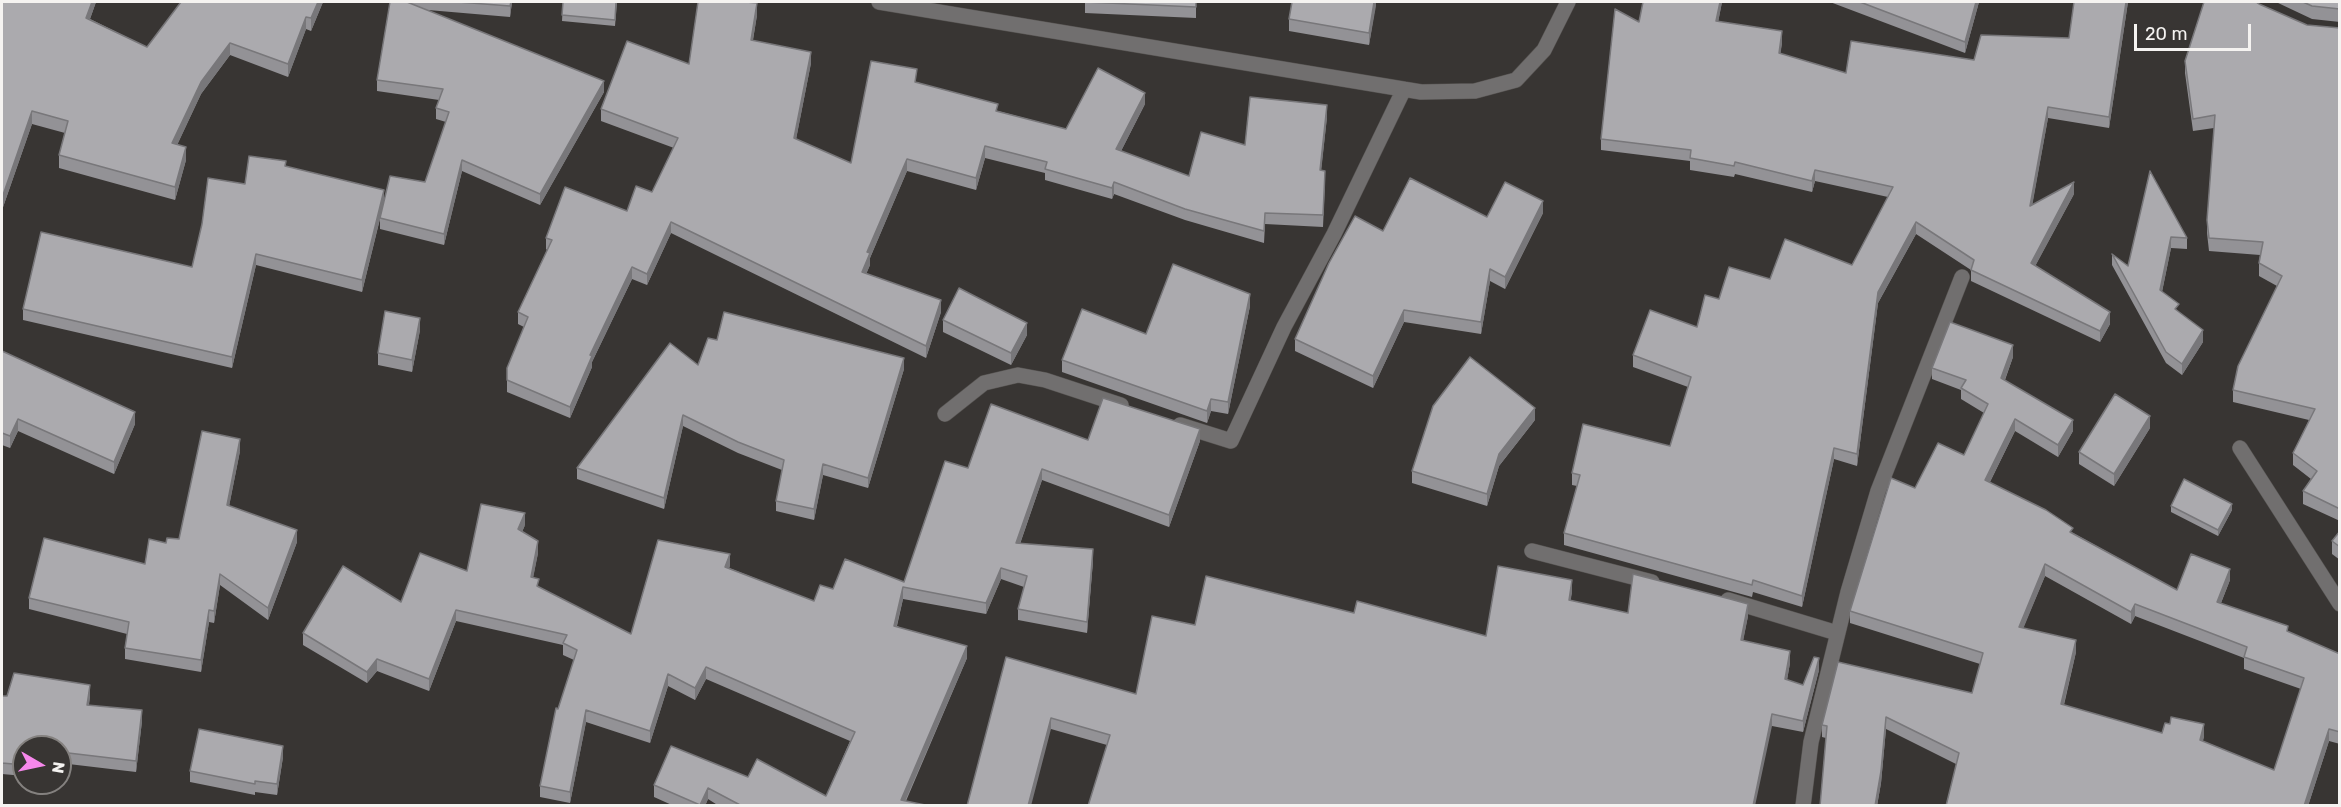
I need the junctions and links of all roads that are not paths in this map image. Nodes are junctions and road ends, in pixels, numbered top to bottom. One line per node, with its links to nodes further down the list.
1 (879, 2): 3 (street)
2 (1568, 2): 3 (street)
3 (1404, 89): 7 (street)
4 (1962, 277): 13 (street)
5 (1132, 409): 6 (street)
6 (945, 414)
7 (1165, 420)
8 (2240, 448): 12 (street)
9 (1532, 551): 10 (street)
10 (1671, 586)
11 (1712, 596): 13 (street)
12 (2340, 604)
13 (1837, 633): 14 (street)
14 (1803, 806)

